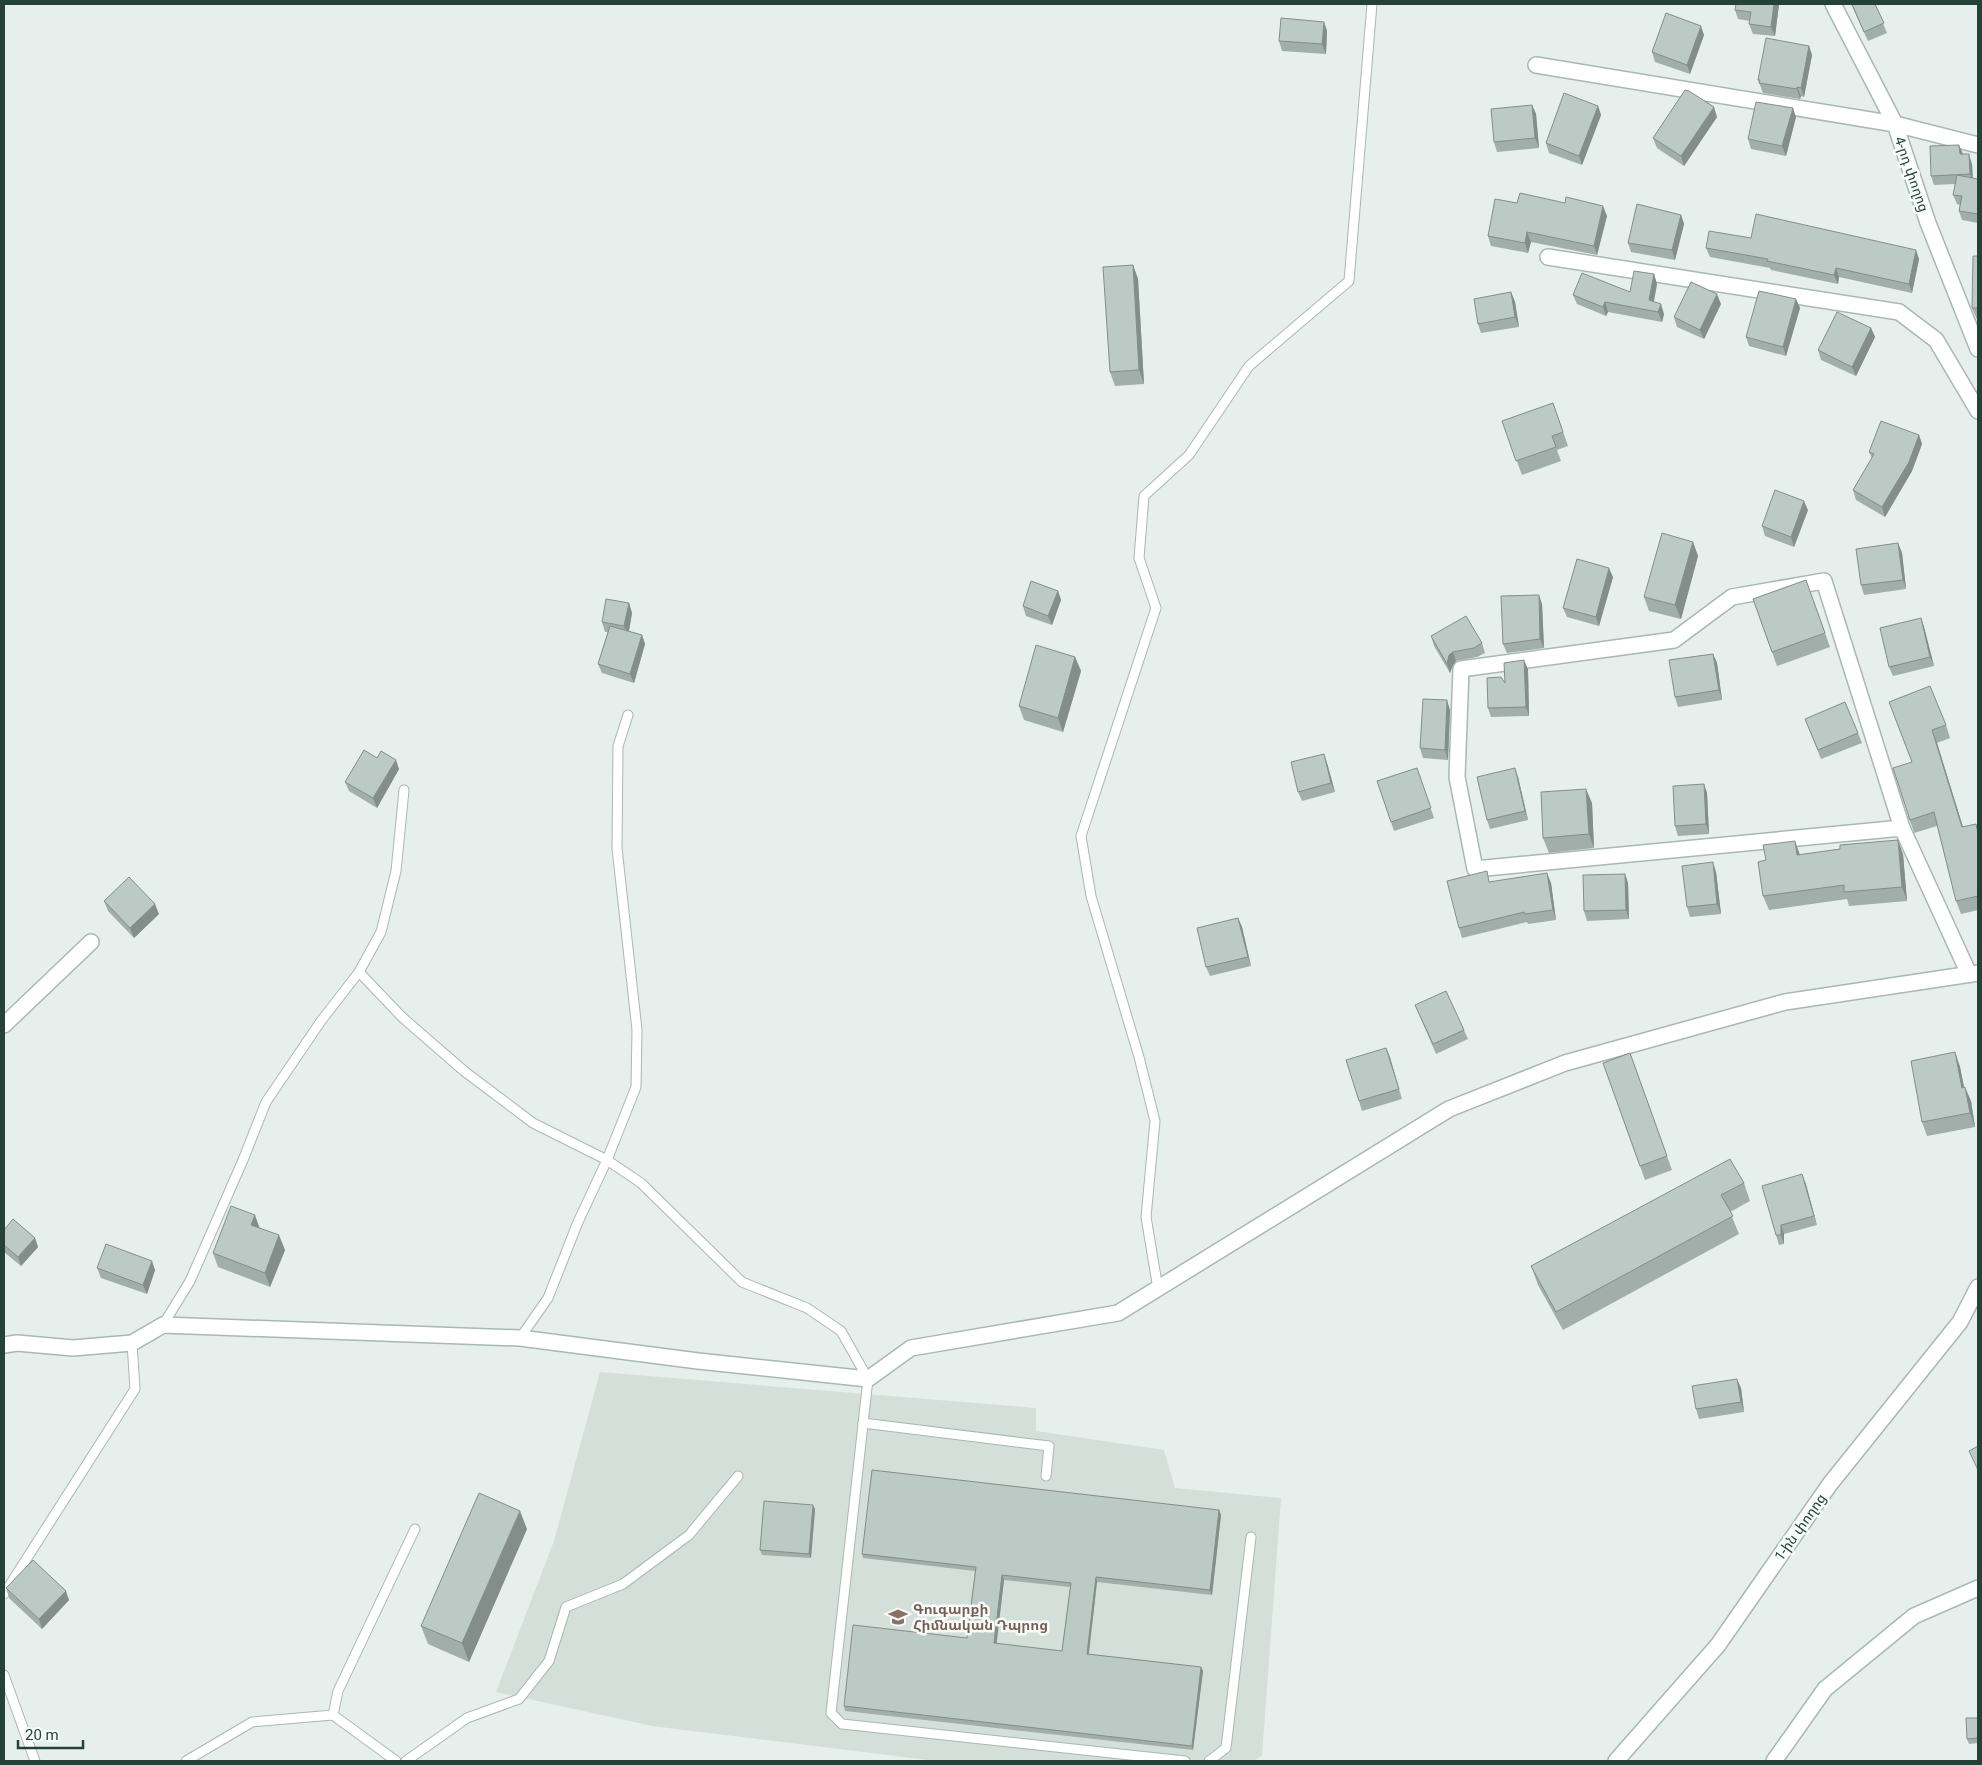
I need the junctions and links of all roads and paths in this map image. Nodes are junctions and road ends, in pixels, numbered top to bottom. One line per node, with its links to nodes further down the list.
1 (1372, 4): 18 (lane)
2 (1833, 4): 4 (street, 4-րդ փողոց)
3 (1536, 65): 4 (street)
4 (1895, 124): 5 (street); 7 (street, 4-րդ փողոց)
5 (1978, 145)
6 (1548, 257): 8 (street)
7 (1978, 349)
8 (1978, 411)
9 (628, 715): 16 (lane)
10 (404, 790): 13 (lane)
11 (1902, 828): 11 (street); 14 (street)
12 (91, 942): 15 (street)
13 (359, 972): 16 (lane); 19 (lane)
14 (1974, 973): 18 (street)
15 (4, 1024)
16 (607, 1160): 20 (lane); 23 (lane)
17 (1978, 1287): 39 (street, 1-ին փողոց)
18 (1158, 1289): 23 (street)
19 (163, 1326): 20 (street); 21 (street)
20 (520, 1338): 23 (street)
21 (132, 1343): 22 (street); 30 (lane)
22 (4, 1345)
23 (868, 1379): 24 (lane)
24 (863, 1423): 26 (lane); 37 (lane)
25 (738, 1476): 36 (lane)
26 (1046, 1476)
27 (415, 1530): 32 (lane)
28 (1251, 1537): 38 (lane)
29 (1978, 1588): 40 (street)
30 (4, 1594)
31 (4, 1675): 33 (lane)
32 (333, 1715): 34 (lane); 35 (lane)
33 (35, 1761)
34 (186, 1761)
35 (396, 1761)
36 (406, 1761)
37 (1185, 1761)
38 (1209, 1761)
39 (1616, 1761)
40 (1774, 1761)

